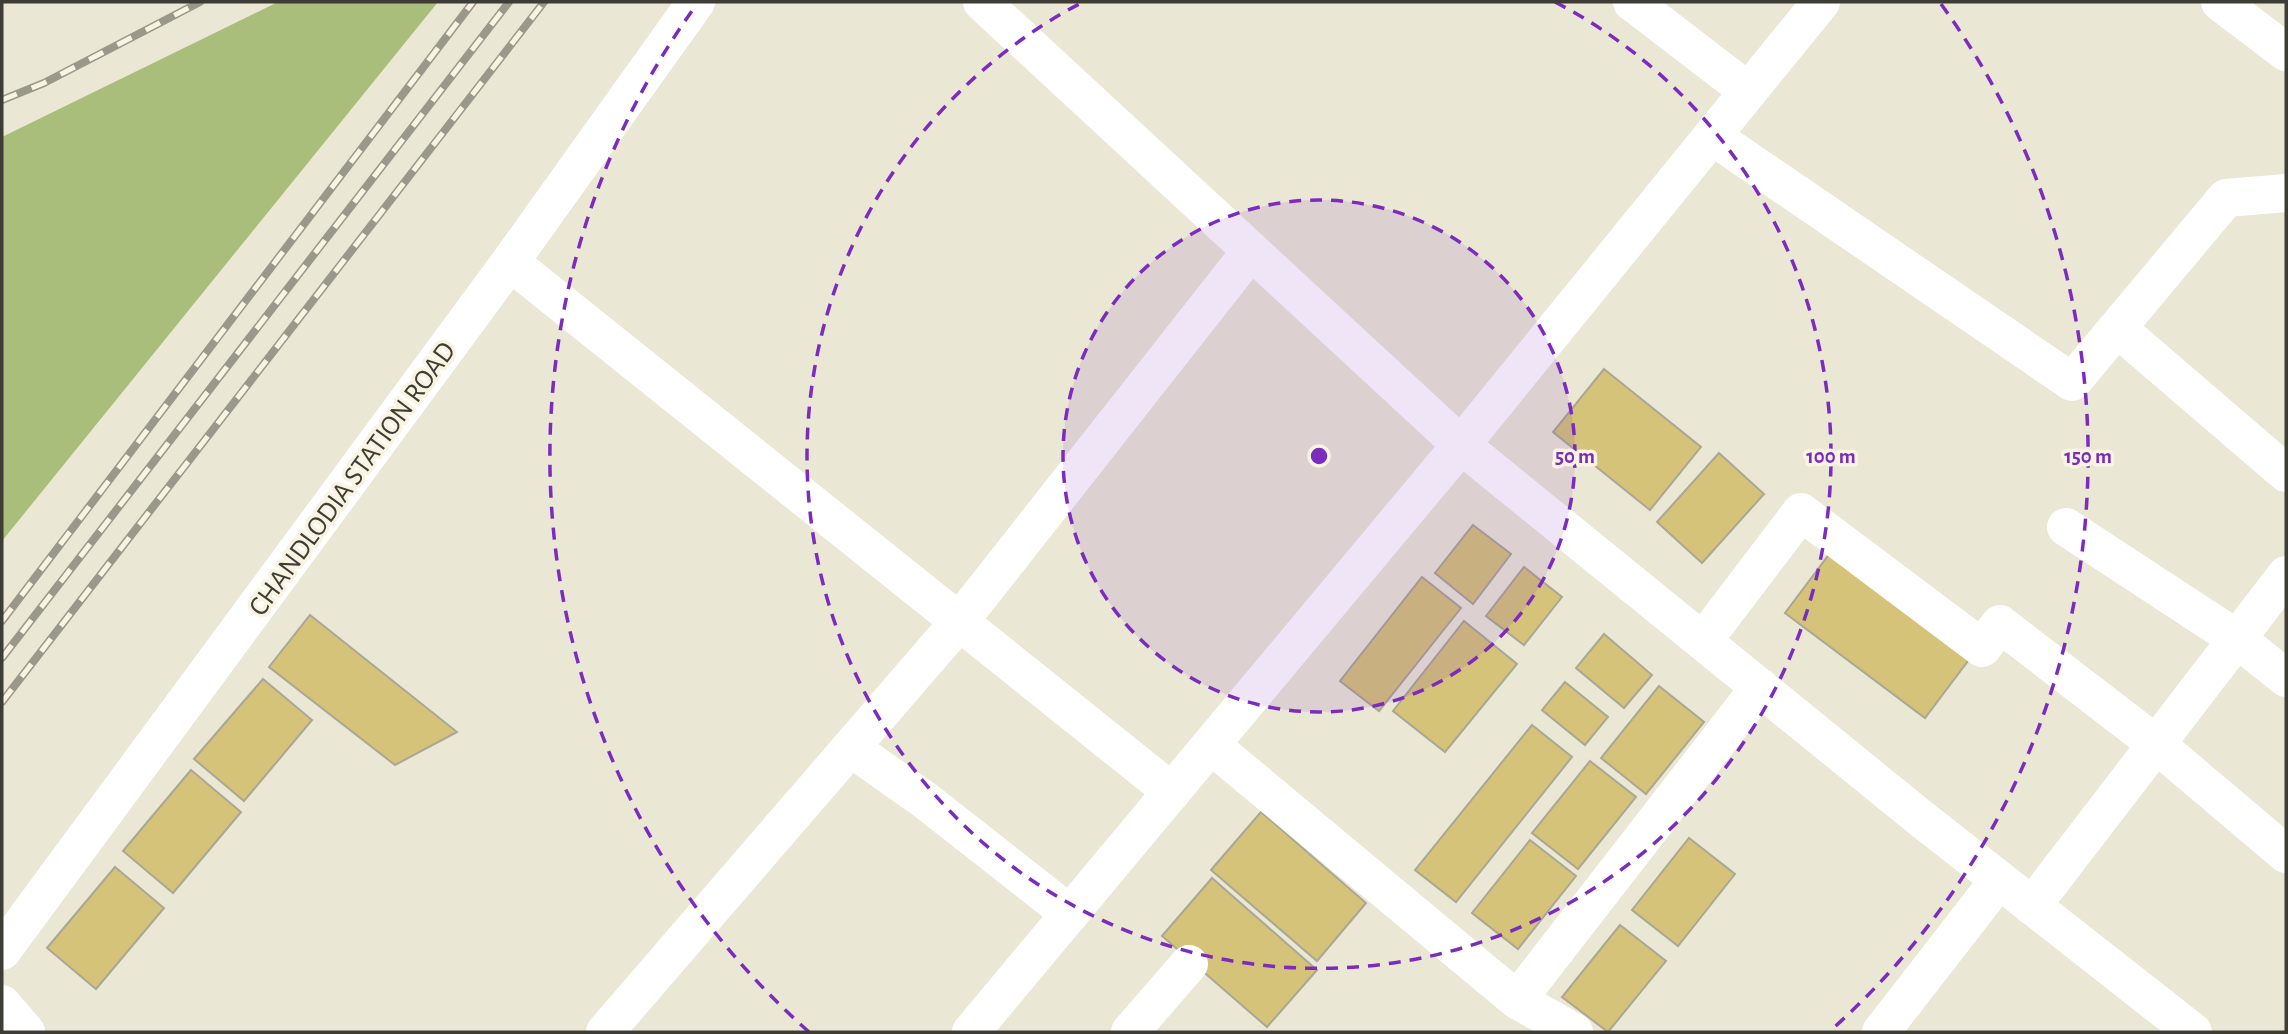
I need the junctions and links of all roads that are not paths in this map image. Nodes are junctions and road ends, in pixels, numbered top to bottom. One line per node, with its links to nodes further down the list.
1 (696, 2): 11 (street, CHANDLODIA STATION ROAD)
2 (982, 2): 10 (street)
3 (1632, 2): 7 (street)
4 (1821, 2): 7 (street)
5 (2220, 2): 6 (street)
6 (2286, 52)
7 (1748, 91): 8 (street)
8 (1712, 136): 12 (street); 13 (street)
9 (2286, 193): 12 (street)
10 (1251, 251): 13 (street); 17 (street)
11 (510, 262): 17 (street); 30 (street, CHANDLODIA STATION ROAD)
12 (2117, 328): 14 (street)
13 (1461, 445): 19 (street); 23 (street)
14 (2286, 473)
15 (2066, 527): 18 (street)
16 (2286, 575): 18 (street)
17 (959, 622): 24 (street); 25 (street)
18 (2237, 639): 20 (street); 22 (street)
19 (1703, 641): 21 (street); 22 (street)
20 (2286, 678)
21 (1760, 687): 27 (street); 32 (street)
22 (2156, 744): 26 (street); 28 (street)
23 (1211, 745): 25 (street); 32 (street)
24 (851, 748): 29 (street); 36 (street)
25 (1172, 792): 29 (street)
26 (2286, 854)
27 (1999, 880): 28 (street); 39 (street)
28 (2032, 906): 40 (street)
29 (1070, 914): 37 (street)
30 (2, 951)
31 (1189, 964): 34 (street)
32 (1517, 1000): 38 (street)
33 (2, 1004): 35 (street)
34 (1148, 1026)
35 (26, 1032)
36 (605, 1032)
37 (971, 1032)
38 (1574, 1032)
39 (1881, 1032)
40 (2193, 1032)

